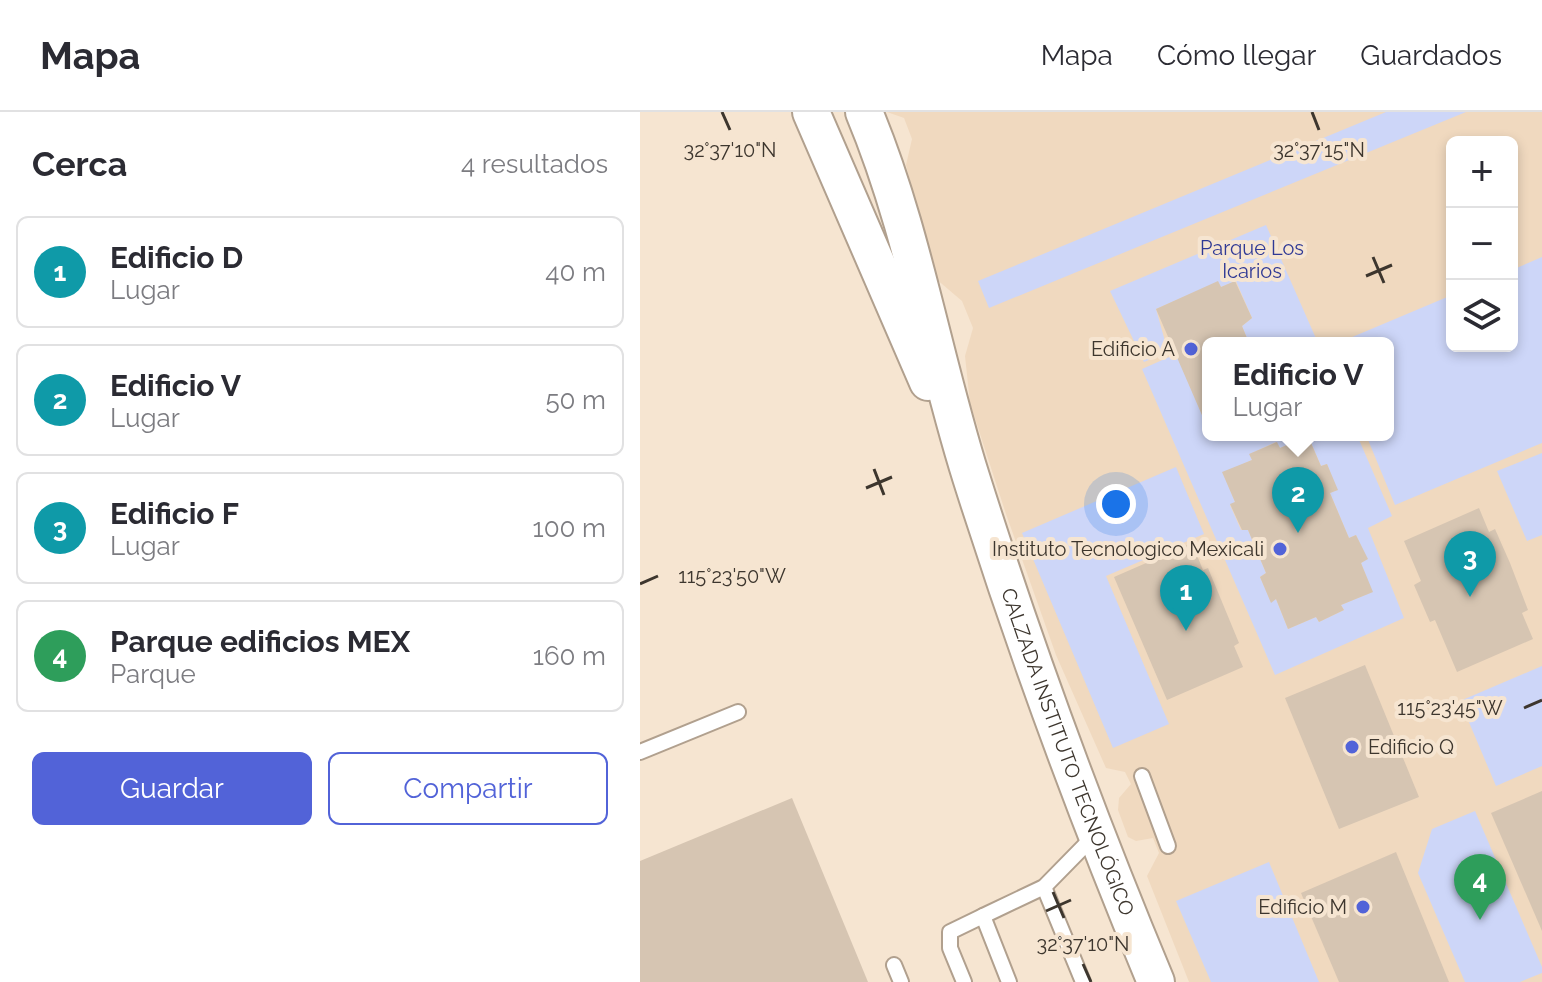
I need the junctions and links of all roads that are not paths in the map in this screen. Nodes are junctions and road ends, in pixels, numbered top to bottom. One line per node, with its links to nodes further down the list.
1 (867, 119): 2 (street); 3 (street, CALZADA INSTITUTO TECNOLÓGICO)
2 (818, 128): 3 (street, CALZADA INSTITUTO TECNOLÓGICO)
3 (970, 474): 7 (street, CALZADA INSTITUTO TECNOLÓGICO)
4 (738, 712): 5 (lane)
5 (640, 752)
6 (1142, 776): 8 (lane)
7 (1096, 834): 9 (lane); 16 (street, CALZADA INSTITUTO TECNOLÓGICO)
8 (1168, 846)
9 (1044, 887): 10 (lane); 15 (lane)
10 (983, 916): 13 (lane); 14 (lane)
11 (894, 965): 12 (lane)
12 (901, 982)
13 (964, 982)
14 (1009, 982)
15 (1083, 982)
16 (1156, 982)

